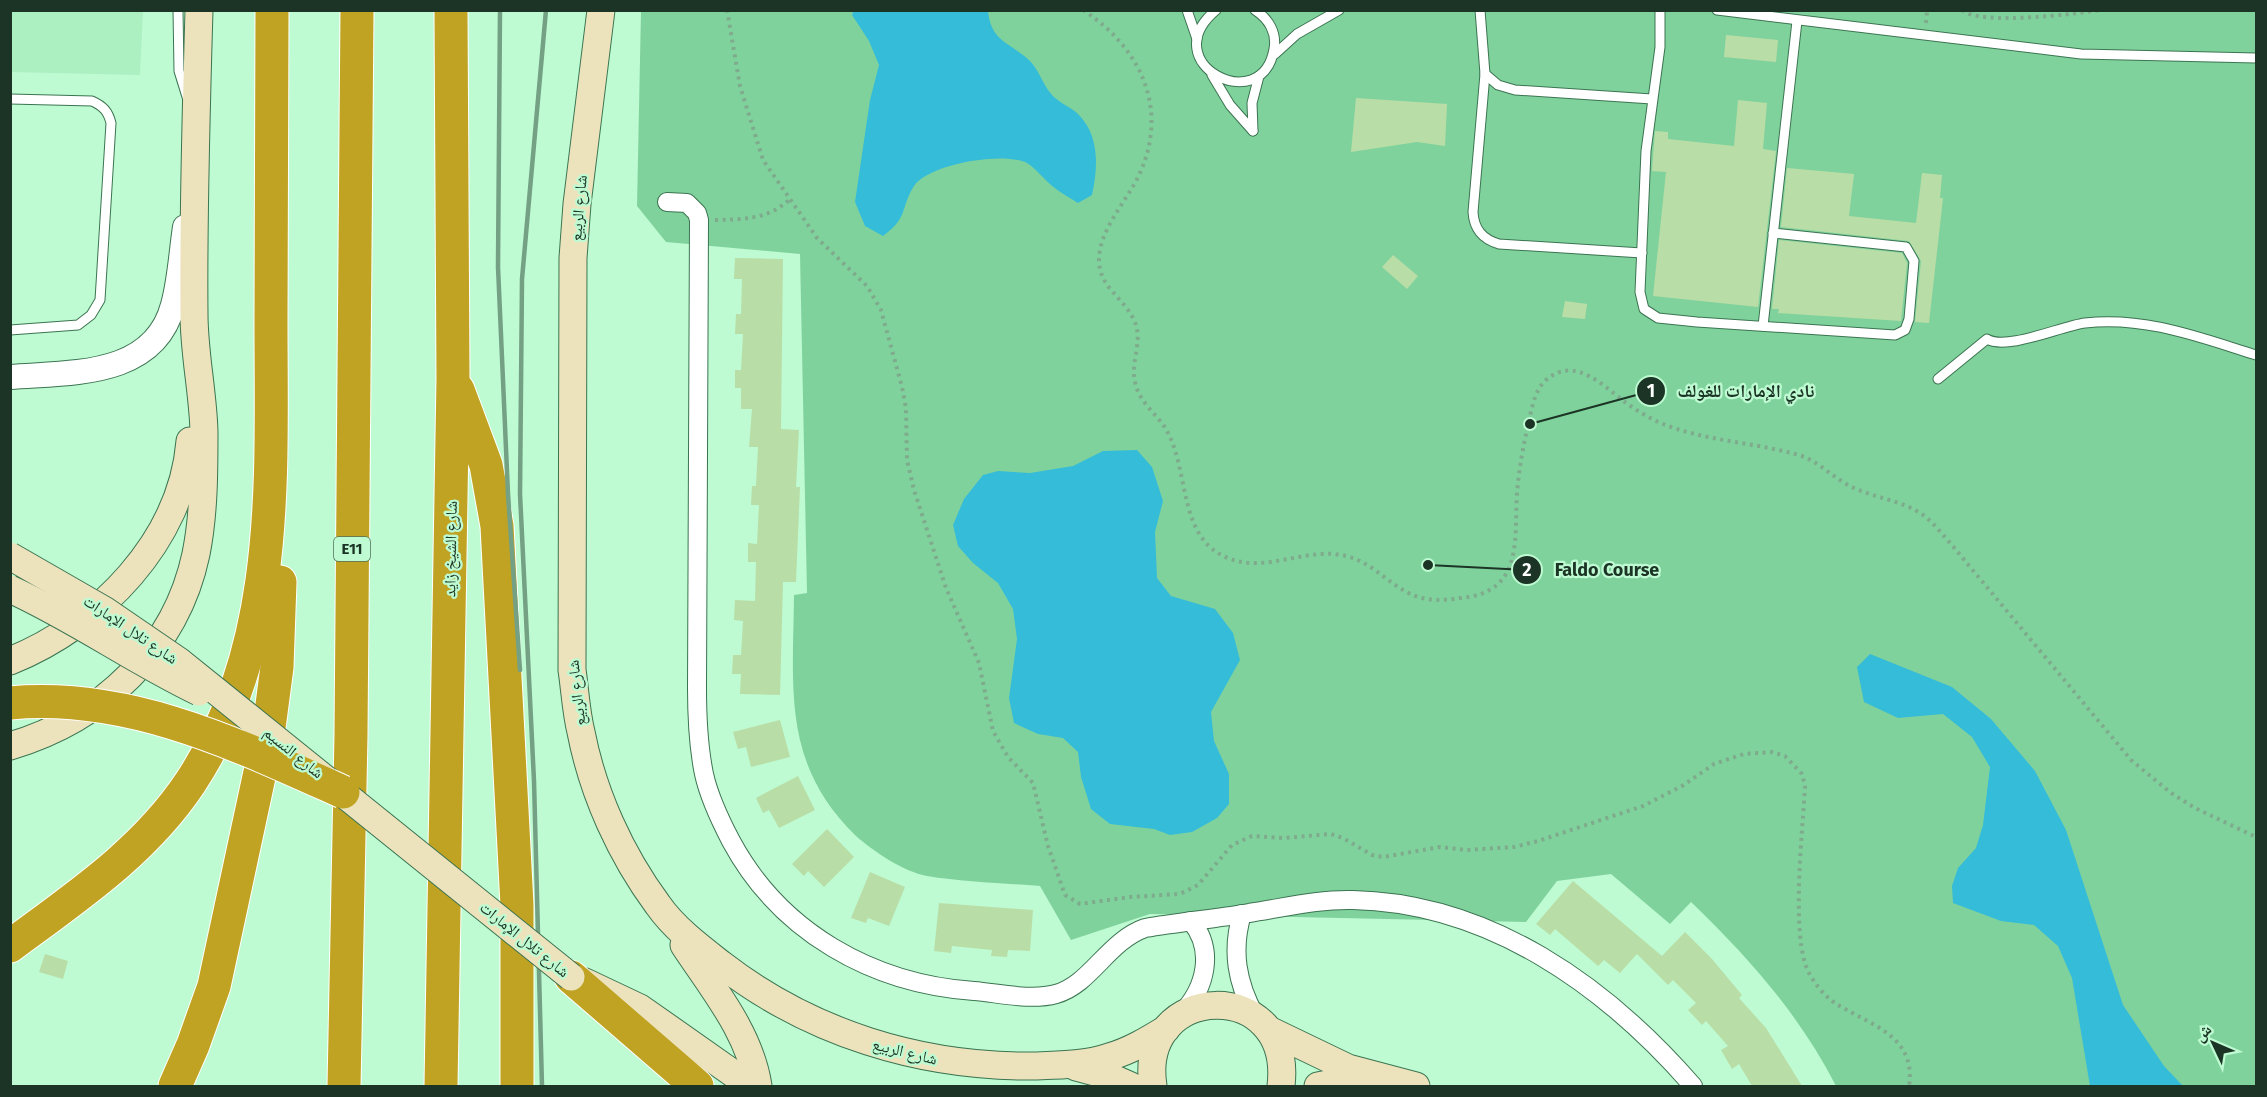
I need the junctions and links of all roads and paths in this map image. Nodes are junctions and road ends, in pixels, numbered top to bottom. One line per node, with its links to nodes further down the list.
1 (178, 10): 27 (lane)
2 (199, 10): 27 (main road)
3 (272, 10): 41 (highway)
4 (357, 10): 62 (highway, E11)
5 (451, 10): 39 (highway, شارع الشيخ زايد)
6 (600, 10): 50 (main road, شارع الربيع)
7 (728, 10): 29 (path)
8 (1083, 10): 49 (path)
9 (1187, 10): 19 (lane)
10 (1216, 10): 19 (lane)
11 (1256, 10): 20 (lane)
12 (1339, 10): 20 (lane)
13 (1480, 10): 22 (lane)
14 (1660, 10): 26 (lane)
15 (1717, 10): 18 (lane)
16 (1962, 10): 17 (path)
17 (2100, 10)
18 (1797, 21): 21 (lane); 32 (lane)
19 (1197, 42): 23 (lane)
20 (1273, 56): 24 (lane)
21 (2256, 57)
22 (1485, 74): 26 (lane); 33 (lane)
23 (1212, 75): 24 (lane); 24 (lane)
24 (1258, 76)
25 (10, 99): 35 (lane)
26 (1652, 99): 33 (lane)
27 (196, 114): 28 (main road)
28 (195, 178): 37 (main road); 38 (street)
29 (789, 200): 31 (path); 74 (path)
30 (667, 202): 31 (street)
31 (699, 220): 52 (street)
32 (1773, 233): 34 (lane); 34 (lane)
33 (1642, 253): 34 (lane)
34 (1763, 326)
35 (10, 330)
36 (2256, 355): 40 (lane)
37 (198, 371): 44 (main road); 47 (main road)
38 (10, 377)
39 (453, 379): 63 (highway, شارع الشيخ زايد); 64 (highway)
40 (1938, 379)
41 (271, 473): 53 (highway); 61 (highway)
42 (10, 556): 46 (main road, شارع تلال الإمارات, bridge)
43 (10, 589): 46 (main road, bridge)
44 (10, 661)
45 (10, 703): 48 (highway, bridge)
46 (244, 712): 48 (main road, شارع النسيم, bridge)
47 (10, 746)
48 (343, 792): 56 (main road, شارع تلال الإمارات, bridge)
49 (2256, 837)
50 (659, 906): 59 (main road, شارع الربيع); 67 (main road)
51 (1242, 914): 52 (street); 55 (street); 73 (street)
52 (1191, 921): 54 (street)
53 (10, 946)
54 (1204, 969): 55 (street); 57 (street)
55 (1237, 969): 58 (street)
56 (571, 977): 65 (highway); 66 (main road, شارع تلال الإمارات)
57 (1173, 1022): 58 (main road, شارع الربيع); 59 (main road, شارع الربيع); 69 (main road)
58 (1262, 1023): 60 (main road); 70 (main road)
59 (1066, 1065): 68 (main road, شارع الربيع)
60 (1368, 1075): 71 (main road); 72 (main road)
61 (175, 1086)
62 (344, 1086)
63 (441, 1086)
64 (518, 1086)
65 (697, 1086)
66 (751, 1086)
67 (758, 1086)
68 (1131, 1086)
69 (1153, 1086)
70 (1281, 1086)
71 (1318, 1086)
72 (1416, 1086)
73 (1694, 1086)
74 (1909, 1086)

